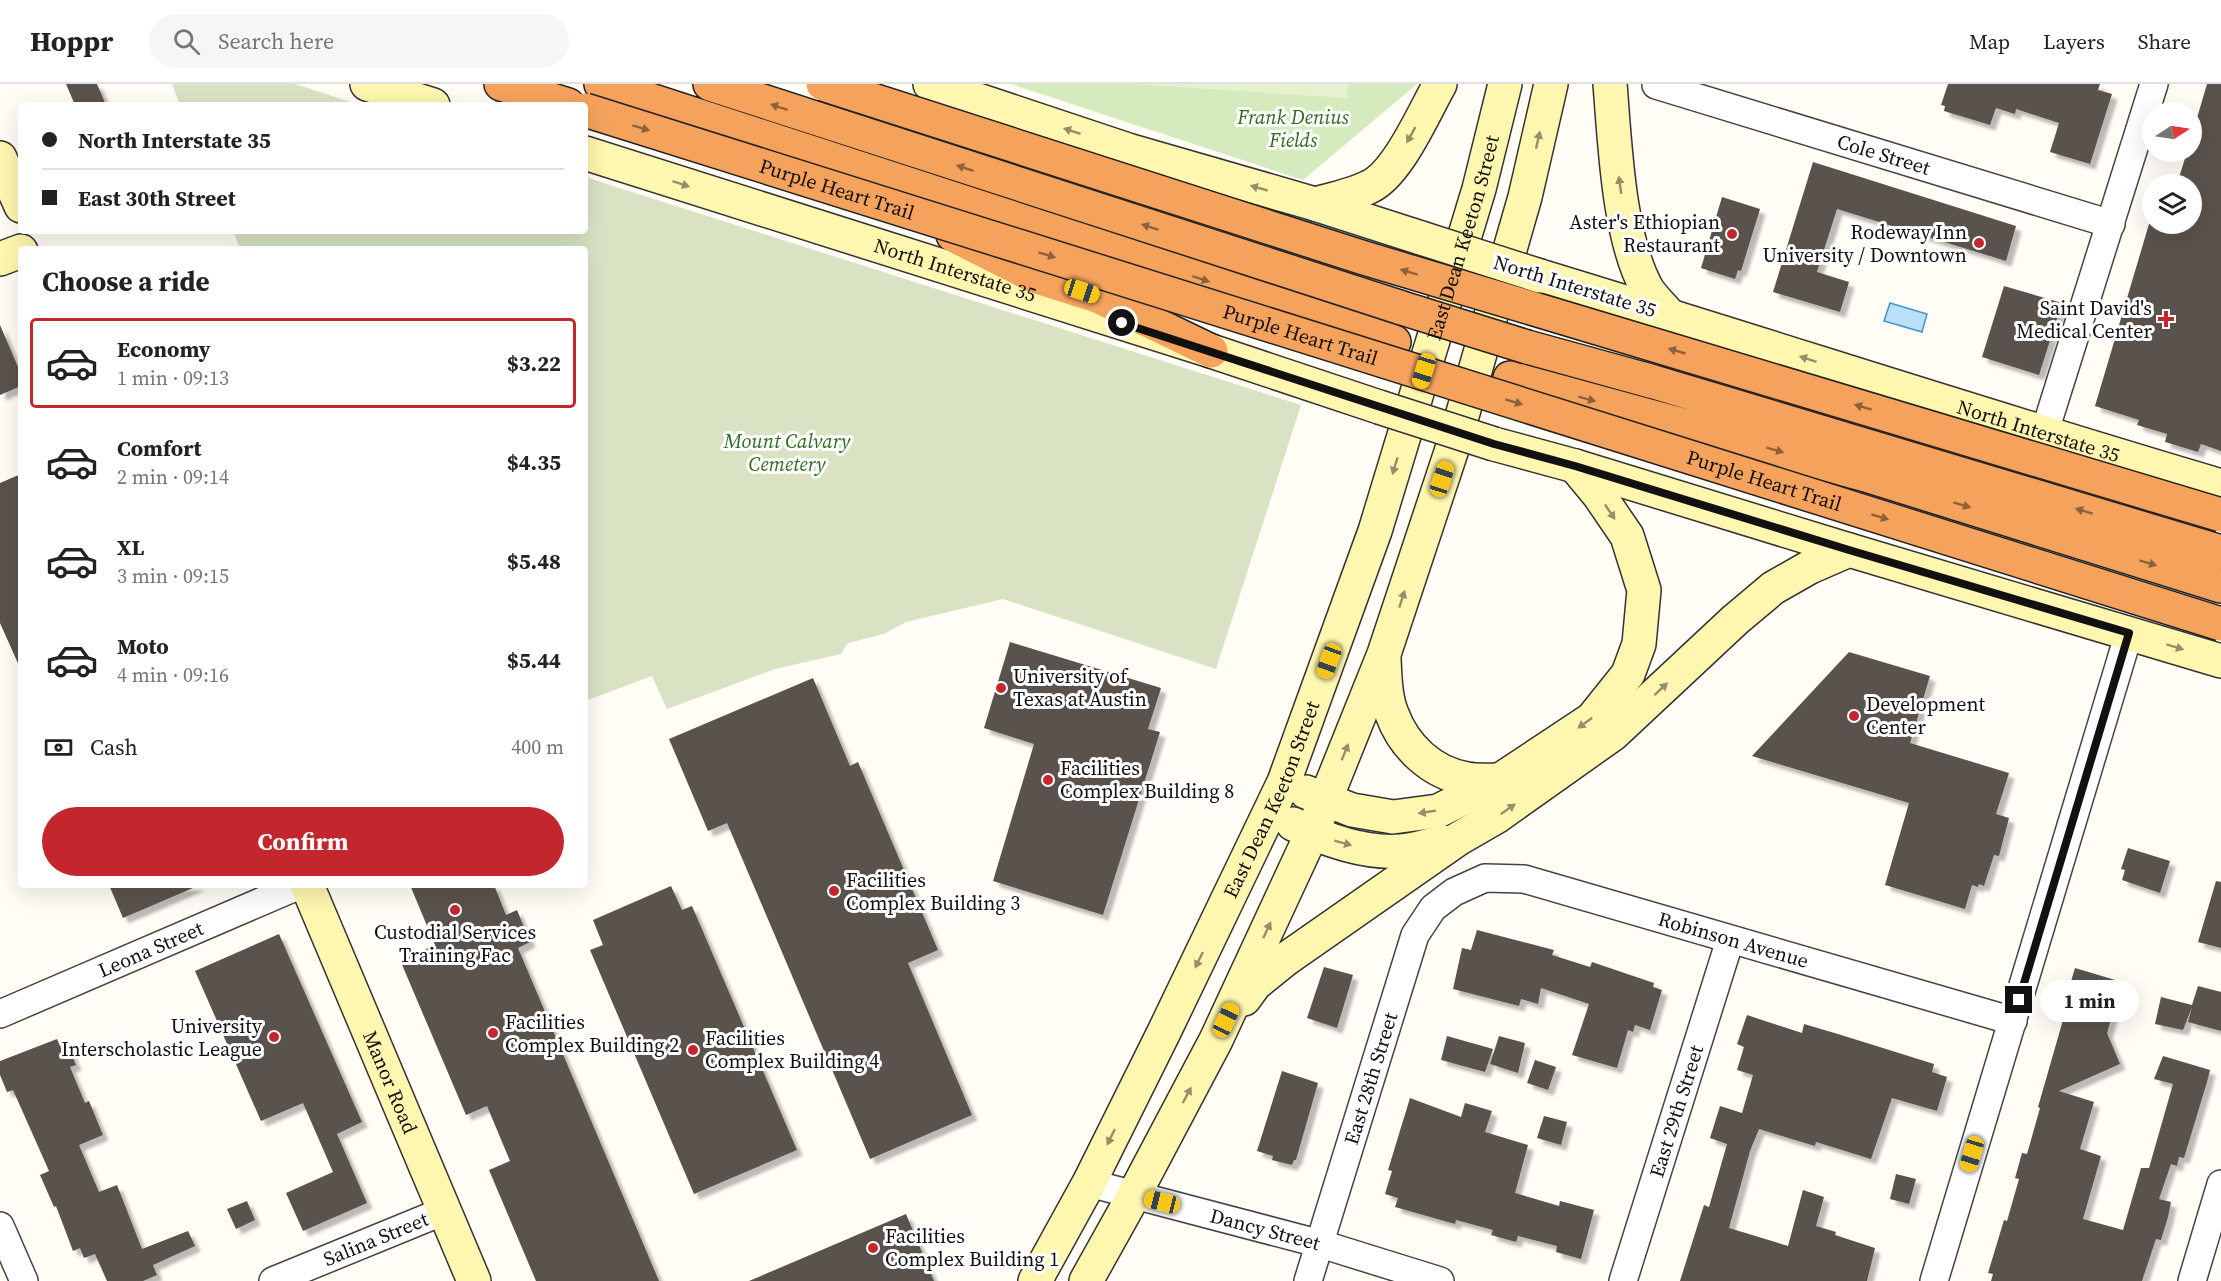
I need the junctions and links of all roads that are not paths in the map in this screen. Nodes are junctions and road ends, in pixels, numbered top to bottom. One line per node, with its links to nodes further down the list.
1 (367, 84): 14 (main road)
2 (501, 84): 15 (highway)
3 (601, 84): 17 (highway, Purple Heart Trail)
4 (710, 84): 25 (highway, one-way to 4)
5 (823, 84): 33 (highway, one-way to 5, bridge)
6 (861, 84): 25 (highway)
7 (930, 84): 21 (main road, North Interstate 35, one-way to 7)
8 (1440, 84): 21 (main road, one-way to 21)
9 (1505, 84): 42 (main road, East Dean Keeton Street, one-way to 42)
10 (1551, 84): 39 (main road, one-way to 10)
11 (1610, 84): 26 (main road, one-way to 11)
12 (2154, 84): 22 (street)
13 (1656, 85): 22 (street, Cole Street)
14 (424, 102)
15 (558, 102)
16 (588, 111): 37 (highway, Purple Heart Trail, one-way to 37, bridge)
17 (766, 137): 27 (highway); 36 (highway, Purple Heart Trail, one-way to 36)
18 (588, 154): 27 (main road, North Interstate 35, one-way to 27)
19 (0, 158): 20 (main road)
20 (18, 199)
21 (1315, 204): 26 (main road, North Interstate 35, bridge)
22 (2111, 224): 29 (street)
23 (18, 251): 24 (main road)
24 (0, 260)
25 (1346, 289): 28 (highway, bridge)
26 (1670, 315): 29 (main road, North Interstate 35, one-way to 26)
27 (1211, 351): 30 (main road, North Interstate 35, bridge)
28 (1771, 418): 32 (highway); 35 (highway, one-way to 28)
29 (2044, 434): 31 (main road, North Interstate 35)
30 (1575, 466): 34 (main road, North Interstate 35); 41 (main road, one-way to 41)
31 (2221, 486)
32 (2221, 498)
33 (2221, 515)
34 (1849, 550): 38 (main road, North Interstate 35); 46 (main road, one-way to 34)
35 (2221, 552)
36 (2221, 586)
37 (2221, 624)
38 (2129, 633): 40 (main road, North Interstate 35, one-way to 40); 52 (street)
39 (1384, 654): 41 (main road); 43 (main road, one-way to 39)
40 (2221, 661)
41 (1500, 780): 43 (main road, one-way to 43)
42 (1284, 782): 43 (main road); 44 (main road, East Dean Keeton Street)
43 (1326, 801): 45 (main road)
44 (1270, 812): 45 (main road); 54 (main road, East Dean Keeton Street, one-way to 54)
45 (1312, 833): 46 (main road, one-way to 46); 53 (main road, one-way to 45)
46 (1458, 839): 53 (main road)
47 (293, 888): 51 (street, Leona Street)
48 (308, 888): 57 (main road, Manor Road)
49 (1454, 892): 50 (street, Robinson Avenue); 59 (street, East 28th Street)
50 (1730, 940): 52 (street, Robinson Avenue); 67 (street, East 29th Street)
51 (0, 1014)
52 (2013, 1021): 68 (street)
53 (1216, 1040): 56 (main road, one-way to 53)
54 (1089, 1183): 56 (street, Dancy Street); 63 (main road, East Dean Keeton Street)
55 (2221, 1184): 69 (street)
56 (1134, 1195): 59 (street, Dancy Street); 64 (main road)
57 (444, 1211): 61 (street, Salina Street); 62 (main road, Manor Road)
58 (0, 1226): 60 (street)
59 (1321, 1244): 65 (street, East 28th Street); 66 (street, Dancy Street)
60 (24, 1281)
61 (273, 1281)
62 (474, 1281)
63 (1035, 1281)
64 (1086, 1281)
65 (1308, 1281)
66 (1440, 1281)
67 (1623, 1281)
68 (1934, 1281)
69 (2192, 1281)

